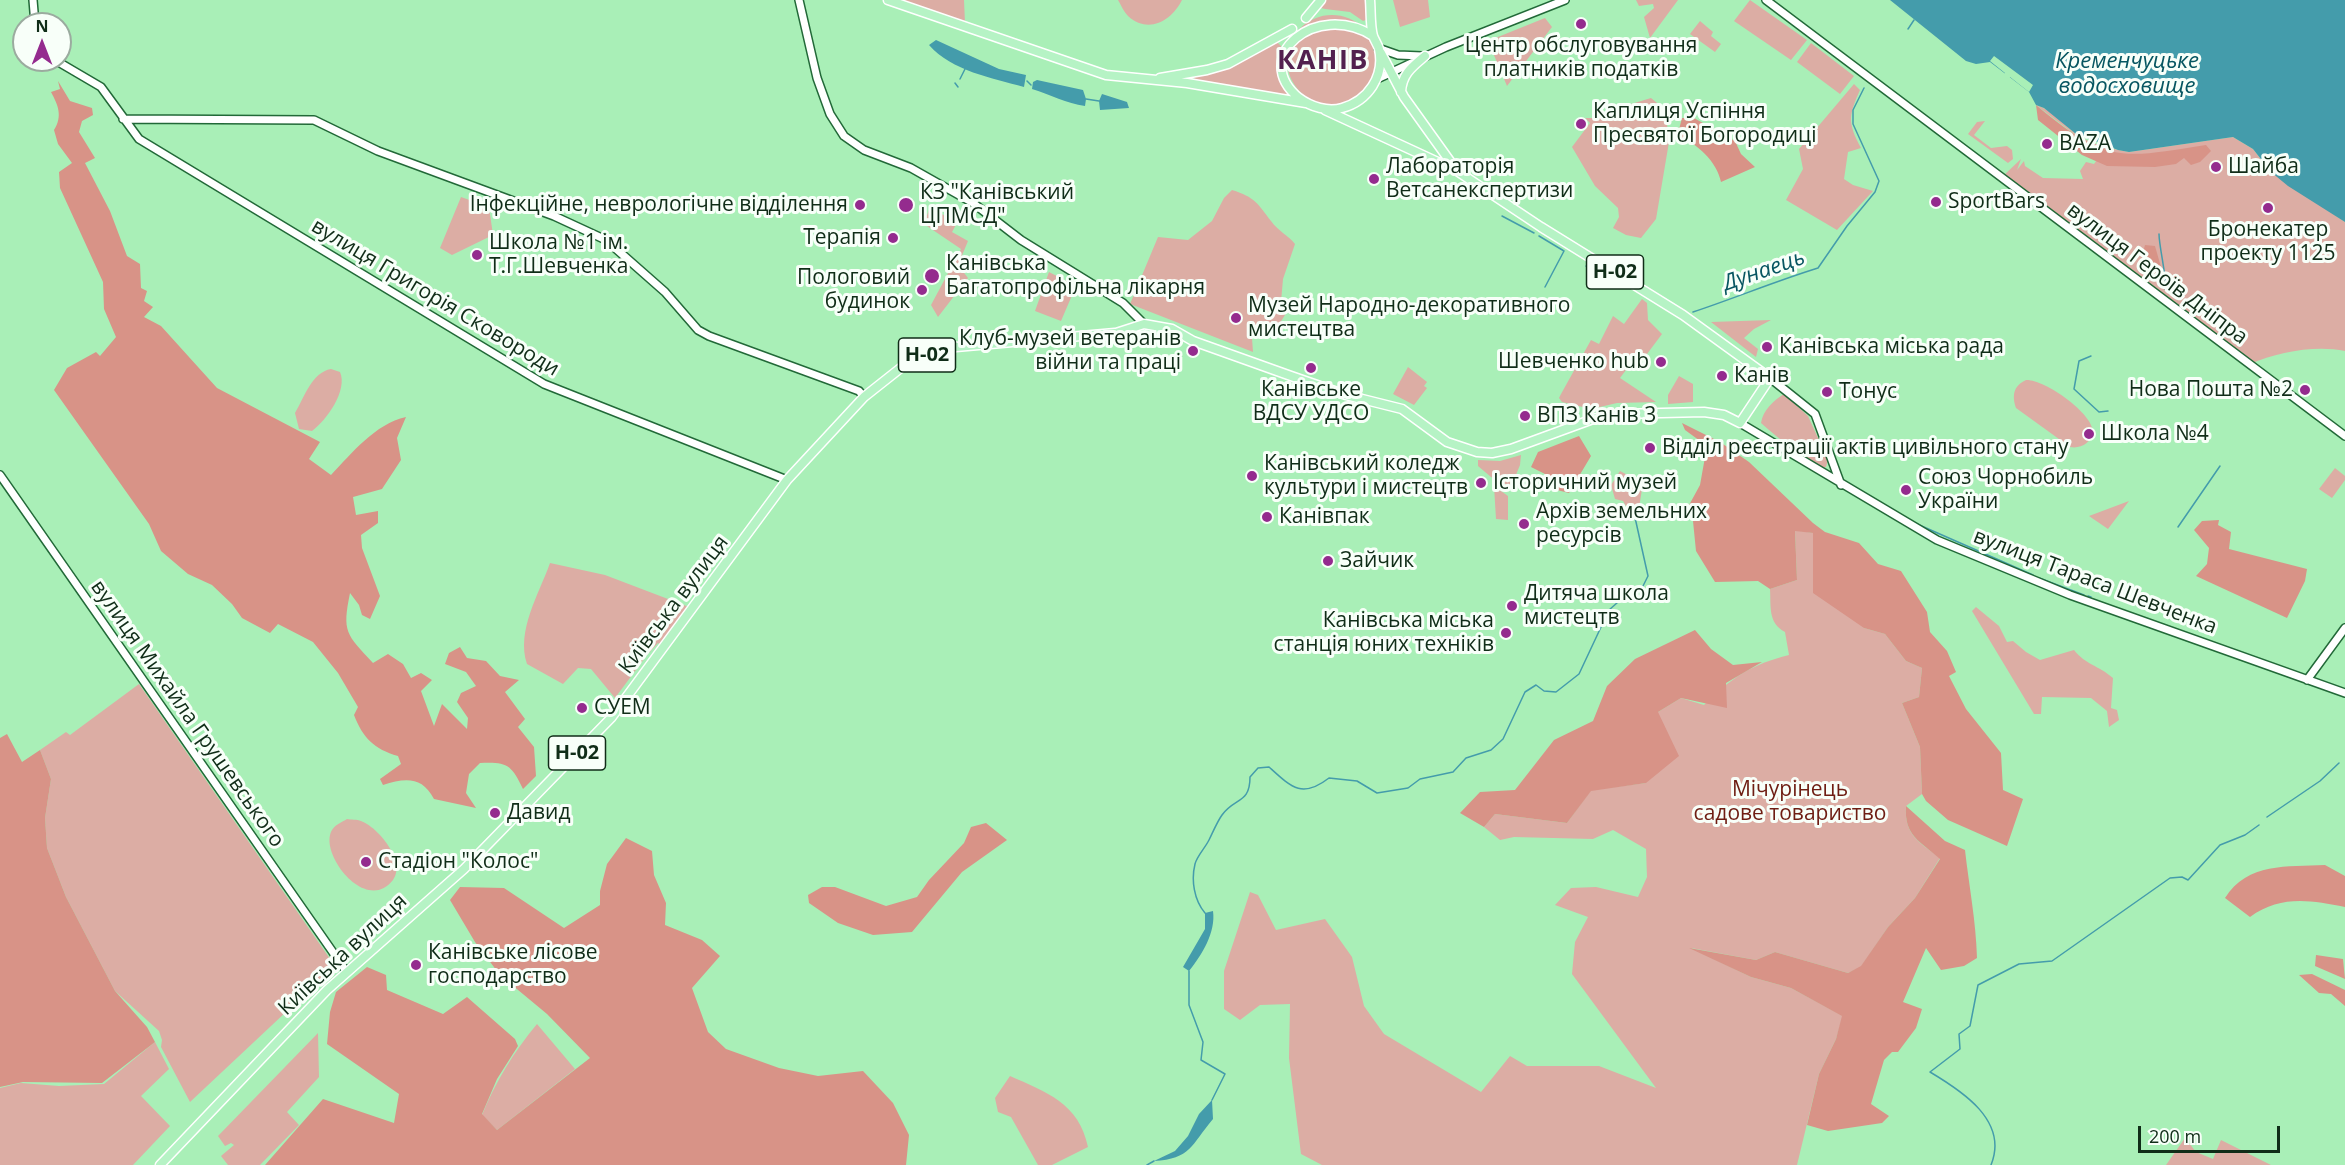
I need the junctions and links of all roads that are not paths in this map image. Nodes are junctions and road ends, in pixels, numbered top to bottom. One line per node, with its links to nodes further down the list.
1 (799, 0): 9 (street)
2 (807, 0): 9 (street)
3 (888, 0): 19 (main road)
4 (1321, 0): 11 (main road)
5 (1370, 0): 13 (main road, Н-02)
6 (1565, 0): 15 (street)
7 (1766, 0): 31 (street, вулиця Героїв Дніпра)
8 (1324, 13): 11 (main road)
9 (804, 16): 25 (street)
10 (1352, 18): 13 (main road, Н-02)
11 (1305, 19): 12 (main road)
12 (1295, 28): 19 (main road); 21 (main road)
13 (1373, 36): 14 (main road, Н-02)
14 (1378, 48): 15 (street); 17 (main road, Н-02); 18 (main road, Н-02)
15 (1425, 56): 17 (street); 20 (main road)
16 (72, 70): 23 (street, вулиця Григорія Сковороди)
17 (1391, 73): 18 (street); 20 (main road, Н-02)
18 (1377, 79): 22 (main road)
19 (1144, 80): 21 (main road)
20 (1401, 92): 24 (main road, Н-02)
21 (1306, 103): 22 (main road, Н-02)
22 (1325, 110): 24 (main road, Н-02)
23 (123, 119): 29 (street); 33 (street, вулиця Григорія Сковороди)
24 (1457, 171): 28 (main road, Н-02)
25 (1143, 324): 26 (main road); 27 (main road, Київська вулиця / Н-02)
26 (1169, 330): 27 (main road, Київська вулиця / Н-02); 30 (main road, вулиця Тараса Шевченка)
27 (1115, 333): 29 (main road, Київська вулиця / Н-02)
28 (1770, 378): 30 (main road); 34 (street)
29 (864, 397): 33 (main road, Київська вулиця / Н-02)
30 (1740, 423): 34 (street, вулиця Тараса Шевченка)
31 (2345, 436)
32 (0, 475): 38 (street, вулиця Михайла Грушевського)
33 (788, 480): 38 (main road, Київська вулиця / Н-02)
34 (1842, 485): 36 (street, вулиця Тараса Шевченка)
35 (2345, 628): 36 (street)
36 (2307, 680): 37 (street, вулиця Тараса Шевченка)
37 (2345, 693)
38 (346, 971): 39 (main road, Київська вулиця / Н-02)
39 (160, 1165)

